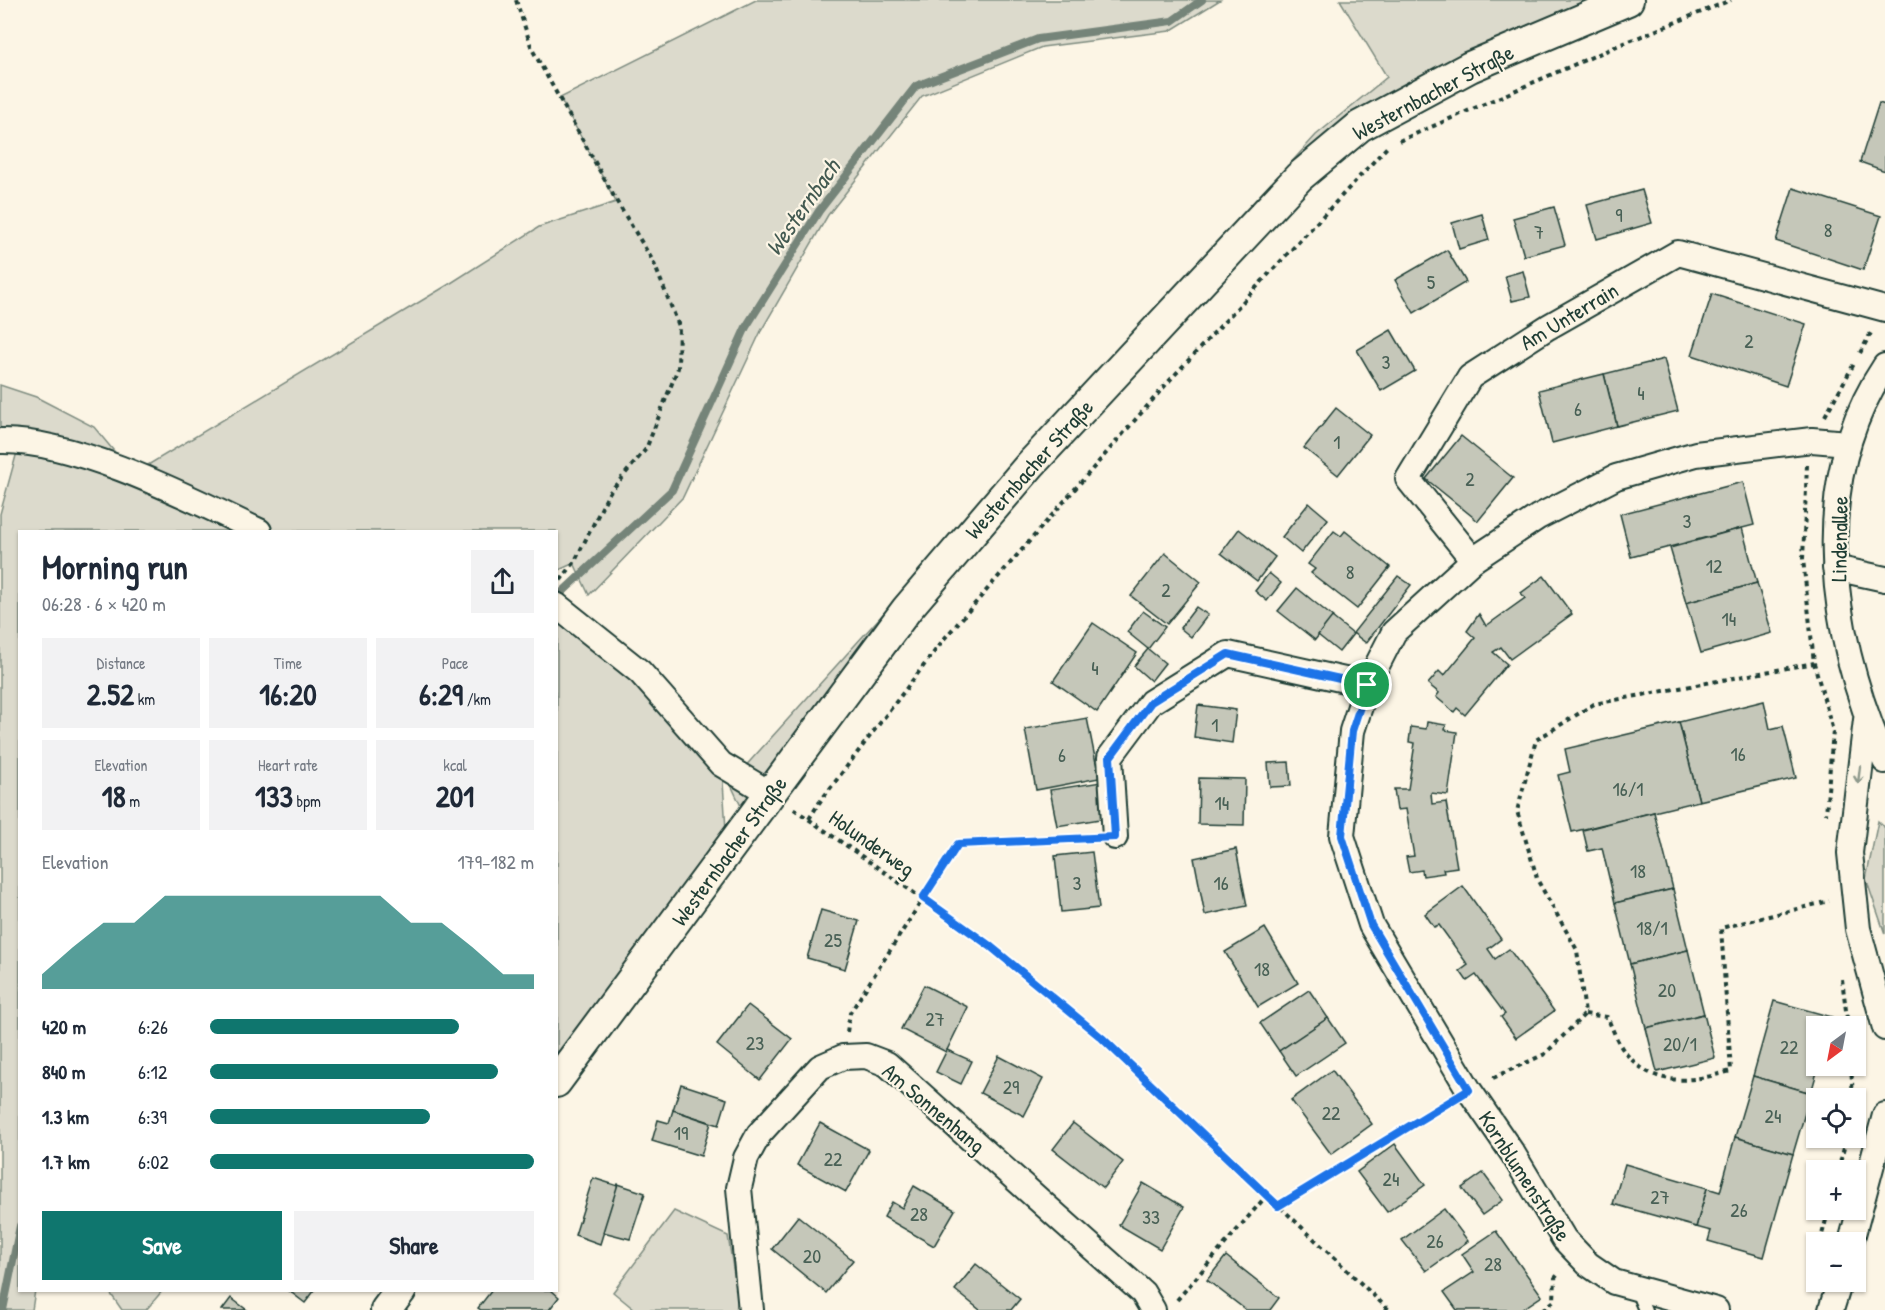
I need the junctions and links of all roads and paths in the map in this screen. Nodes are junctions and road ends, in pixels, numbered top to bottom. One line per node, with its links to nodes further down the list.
1 (516, 0): 12 (path)
2 (1628, 0): 18 (street, Westernbacher Straße)
3 (1731, 0): 21 (path, Holunderweg)
4 (1885, 309): 9 (street, Am Unterrain)
5 (1885, 366): 7 (street, Lindenallee)
6 (0, 441): 8 (street)
7 (1848, 442): 9 (street, Kornblumenstraße); 10 (street, Lindenallee)
8 (257, 530)
9 (1473, 561): 15 (street, Kornblumenstraße)
10 (1835, 568): 11 (street); 16 (street, Lindenallee)
11 (1885, 579)
12 (558, 583)
13 (565, 611): 18 (street)
14 (1814, 663): 22 (path)
15 (1367, 685): 19 (street); 26 (street, Kornblumenstraße)
16 (1866, 717): 17 (street, Lindenallee); 20 (street, Lindenallee, one-way to 20)
17 (1885, 761)
18 (771, 794): 25 (street, Westernbacher Straße)
19 (1115, 837): 21 (path)
20 (1855, 895): 22 (path); 23 (street, Lindenallee)
21 (923, 898): 24 (path); 28 (path, Holunderweg)
22 (1585, 1014): 26 (path)
23 (1885, 1028)
24 (843, 1057): 37 (street); 38 (street, Am Sonnenhang)
25 (558, 1079)
26 (1469, 1090): 29 (path); 31 (street, Kornblumenstraße)
27 (1885, 1115): 30 (street)
28 (1267, 1195): 29 (path, Holunderweg); 35 (path)
29 (1278, 1206): 39 (path, Holunderweg)
30 (1854, 1232)
31 (1576, 1251): 34 (street, Kornblumenstraße); 40 (path)
32 (400, 1292): 36 (street)
33 (1837, 1292): 42 (street)
34 (1640, 1300): 41 (street, Kornblumenstraße)
35 (1176, 1301)
36 (386, 1310)
37 (752, 1310)
38 (1153, 1310)
39 (1389, 1310)
40 (1544, 1310)
41 (1716, 1310)
42 (1831, 1310)

